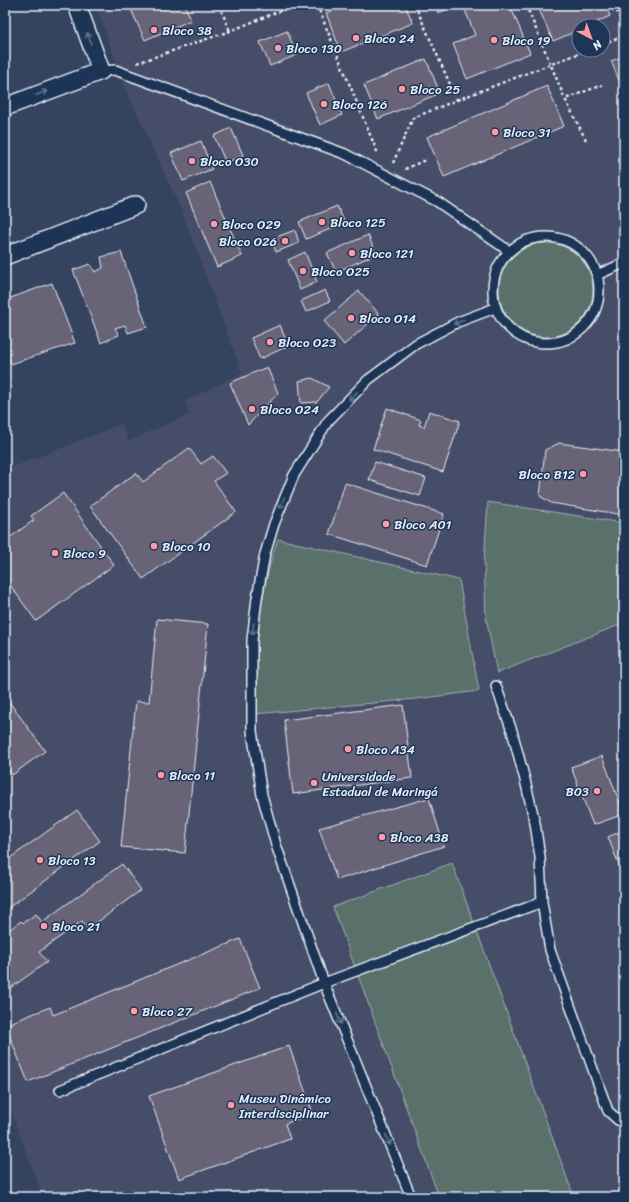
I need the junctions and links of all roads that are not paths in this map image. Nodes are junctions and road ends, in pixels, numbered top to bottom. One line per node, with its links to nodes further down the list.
1 (77, 5): 2 (street, one-way to 1)
2 (108, 71): 3 (street, one-way to 2); 5 (lane)
3 (5, 107)
4 (136, 205): 6 (street)
5 (509, 251): 8 (lane); 9 (lane)
6 (5, 256)
7 (624, 263): 8 (lane)
8 (597, 275): 9 (lane)
9 (495, 308): 12 (lane, one-way to 12)
10 (496, 686): 11 (lane)
11 (542, 902): 12 (lane); 14 (lane)
12 (324, 983): 13 (lane); 15 (lane, one-way to 15)
13 (60, 1090)
14 (624, 1122)
15 (411, 1197)

